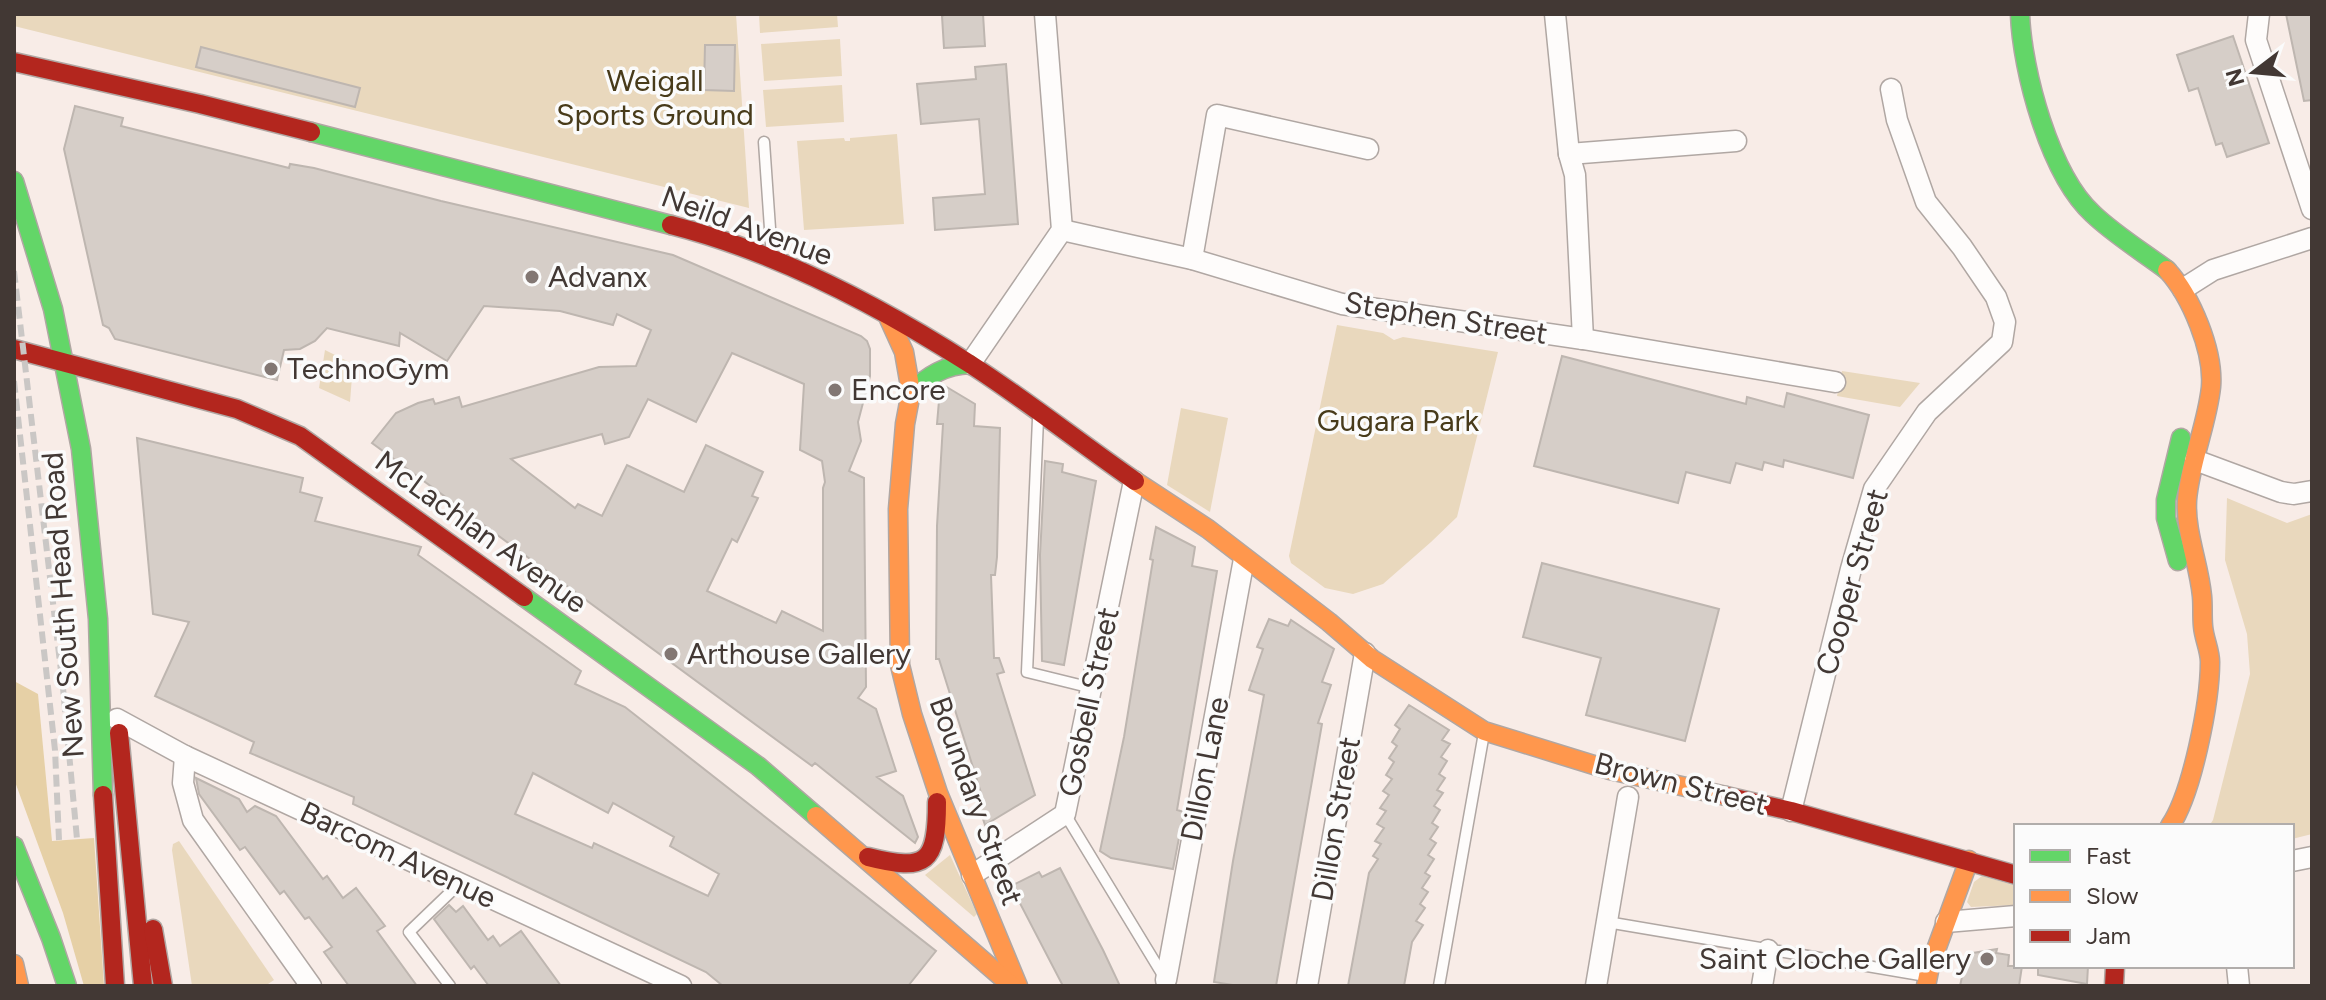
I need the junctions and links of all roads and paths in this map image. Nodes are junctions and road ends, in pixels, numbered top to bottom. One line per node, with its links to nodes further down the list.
1 (1045, 14): 13 (street)
2 (1555, 14): 10 (street)
3 (2259, 14): 12 (street)
4 (2016, 18): 17 (main road)
5 (14, 62): 15 (main road, Neild Avenue)
6 (1891, 89): 40 (street, Cooper Street)
7 (1736, 141): 10 (street)
8 (764, 142): 15 (lane)
9 (1368, 149): 16 (street)
10 (1569, 154): 19 (street)
11 (14, 181): 21 (main road, New South Head Road)
12 (2312, 209)
13 (1062, 230): 16 (street, Stephen Street); 23 (street)
14 (2312, 238): 17 (street)
15 (772, 259): 18 (main road, Neild Avenue)
16 (1192, 259): 19 (street, Stephen Street)
17 (2183, 289): 22 (main road)
18 (889, 319): 23 (main road, Neild Avenue); 25 (main road, Boundary Street)
19 (1583, 339): 24 (street, Stephen Street)
20 (14, 349): 21 (main road, McLachlan Avenue)
21 (65, 362): 31 (main road, New South Head Road); 44 (main road, McLachlan Avenue)
22 (2206, 363): 27 (main road); 32 (main road)
23 (970, 364): 25 (main road); 26 (main road, Neild Avenue)
24 (1835, 382)
25 (911, 392): 38 (main road, Boundary Street)
26 (1039, 413): 28 (main road, Neild Avenue); 34 (lane)
27 (2195, 460): 29 (street); 32 (main road)
28 (1134, 481): 30 (main road, Neild Avenue); 34 (street, Gosbell Street)
29 (2312, 491)
30 (1244, 559): 33 (main road, Neild Avenue); 56 (street, Dillon Lane)
31 (98, 619): 35 (main road); 60 (main road, New South Head Road)
32 (2203, 629): 42 (main road)
33 (1365, 653): 36 (main road, Brown Street); 67 (street, Dillon Street)
34 (1092, 689): 41 (street, Gosbell Street)
35 (118, 726): 37 (street, Barcom Avenue); 61 (main road); 62 (main road)
36 (1484, 731): 40 (main road, Brown Street); 68 (lane)
37 (185, 756): 49 (street, Barcom Avenue); 63 (street)
38 (938, 793): 44 (main road); 48 (main road, Boundary Street)
39 (1628, 797): 51 (street)
40 (1791, 811): 46 (main road, Brown Street)
41 (1065, 814): 48 (street, Gosbell Street); 56 (lane)
42 (2171, 824)
43 (14, 846): 59 (main road)
44 (865, 857): 66 (main road, McLachlan Avenue)
45 (14, 860): 58 (main road)
46 (1969, 860): 47 (main road, Brown Street); 52 (main road)
47 (2014, 874)
48 (972, 875): 66 (main road, Boundary Street)
49 (460, 883): 64 (lane); 65 (street, Barcom Avenue)
50 (2014, 916): 52 (street)
51 (1607, 922): 53 (lane); 69 (street)
52 (1946, 922): 55 (main road)
53 (1768, 950): 55 (lane); 70 (street)
54 (14, 964): 57 (main road)
55 (1927, 981)
56 (1167, 983)
57 (19, 986)
58 (48, 986)
59 (67, 986)
60 (115, 986)
61 (143, 986)
62 (163, 986)
63 (311, 986)
64 (450, 986)
65 (681, 986)
66 (1015, 986)
67 (1307, 986)
68 (1439, 986)
69 (1596, 986)
70 (1762, 986)

